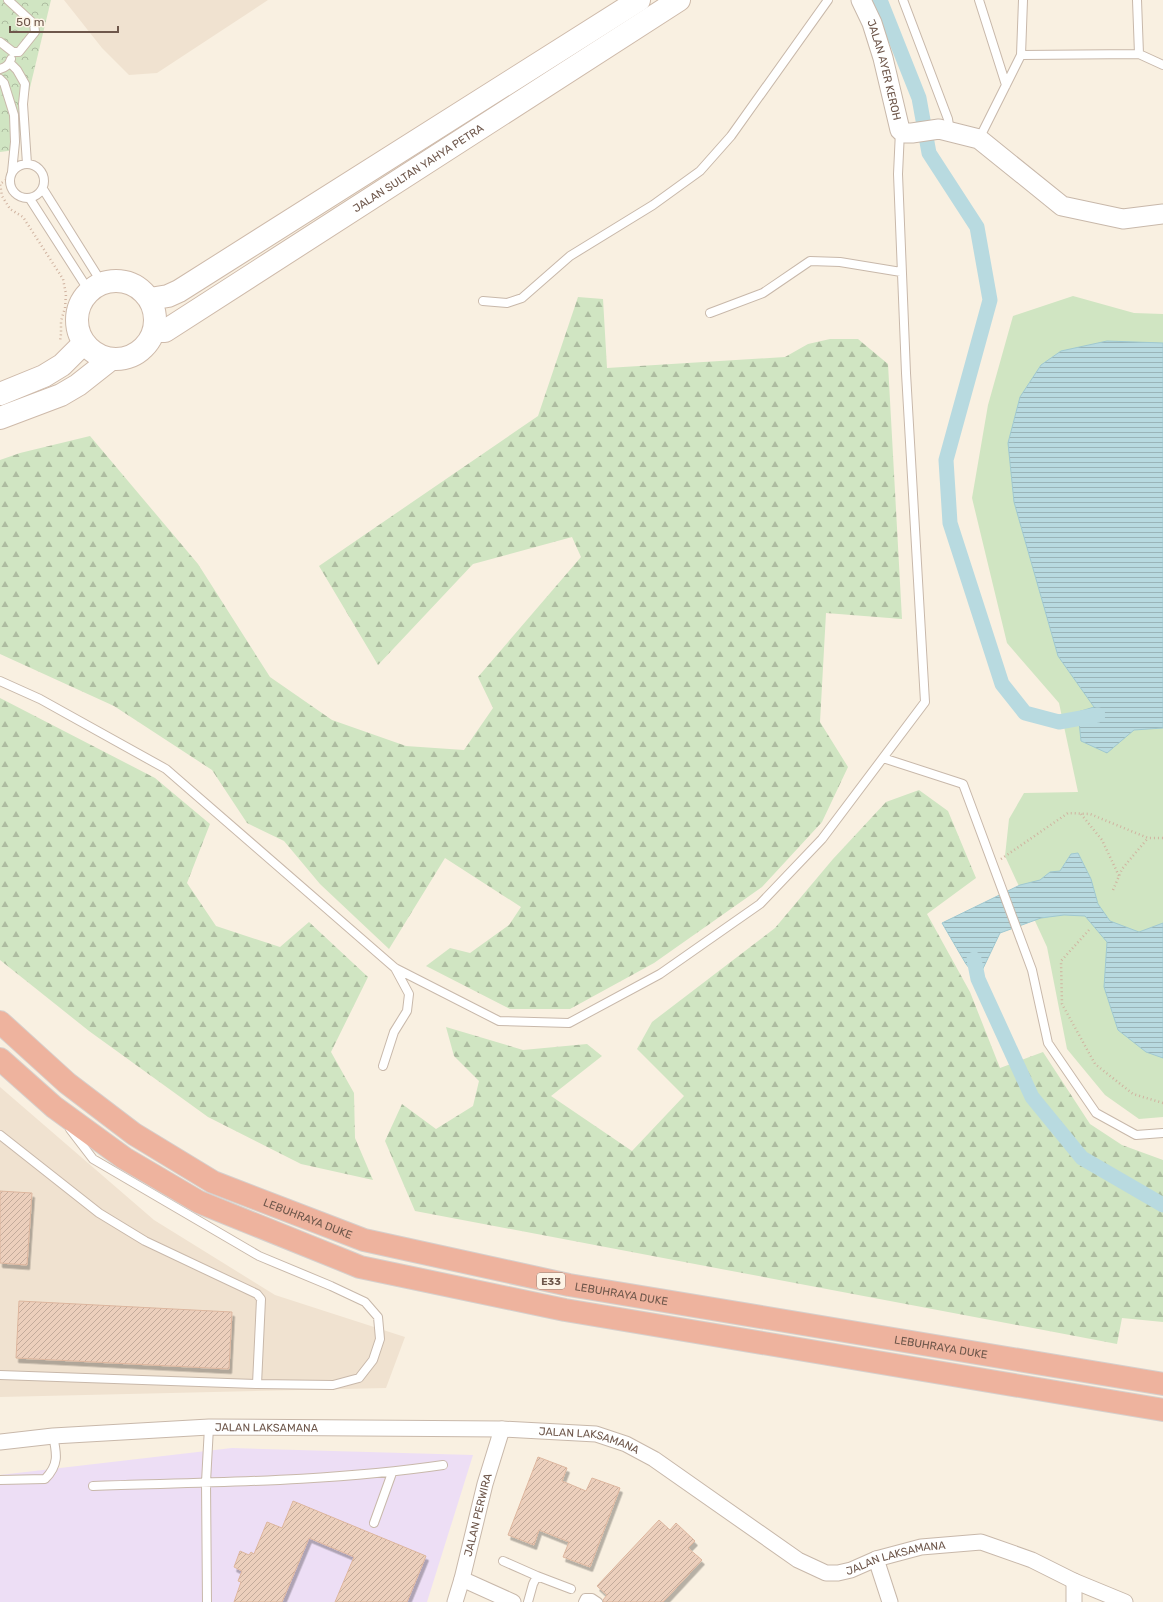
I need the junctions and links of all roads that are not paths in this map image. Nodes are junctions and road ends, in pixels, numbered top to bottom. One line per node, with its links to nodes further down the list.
1 (8, 0): 11 (lane)
2 (639, 0): 29 (main road, JALAN SULTAN YAHYA PETRA)
3 (679, 0): 32 (main road, JALAN SULTAN YAHYA PETRA)
4 (828, 0): 30 (lane)
5 (861, 0): 20 (street, JALAN AYER KEROH)
6 (903, 0): 19 (lane)
7 (979, 0): 18 (lane)
8 (1023, 0): 13 (lane)
9 (1137, 0): 12 (lane)
10 (0, 42): 11 (lane)
11 (13, 52): 14 (lane)
12 (1139, 54): 13 (lane); 15 (lane)
13 (1021, 55): 18 (lane)
14 (10, 63): 16 (lane); 22 (lane)
15 (1163, 65)
16 (0, 69)
17 (0, 80): 23 (lane)
18 (1006, 85): 21 (lane)
19 (945, 131): 20 (street); 21 (street)
20 (906, 132): 27 (lane)
21 (979, 139): 26 (street)
22 (27, 164): 23 (lane); 24 (lane)
23 (11, 174): 25 (lane)
24 (43, 189): 25 (lane); 28 (lane)
25 (30, 199): 28 (lane)
26 (1163, 214)
27 (901, 272): 31 (lane); 38 (lane)
28 (96, 287): 29 (main road); 33 (main road)
29 (150, 299): 32 (main road)
30 (483, 301)
31 (710, 313)
32 (155, 331): 34 (main road)
33 (84, 343): 34 (main road); 35 (main road)
34 (111, 359): 36 (main road)
35 (0, 394)
36 (0, 418)
37 (0, 680): 39 (lane)
38 (883, 758): 39 (lane); 44 (lane)
39 (395, 968): 42 (lane)
40 (0, 1022): 48 (highway, LEBUHRAYA DUKE / E33)
41 (0, 1059): 43 (highway, E33)
42 (383, 1066)
43 (54, 1107): 47 (lane); 49 (highway, E33)
44 (1163, 1133)
45 (0, 1134): 47 (lane)
46 (0, 1375): 47 (lane)
47 (257, 1384)
48 (1163, 1384)
49 (1163, 1410)
50 (209, 1427): 51 (street, JALAN LAKSAMANA); 52 (street, JALAN LAKSAMANA); 57 (lane)
51 (502, 1429): 60 (street, JALAN LAKSAMANA); 63 (street, JALAN PERWIRA)
52 (53, 1436): 53 (street, JALAN LAKSAMANA); 56 (lane)
53 (0, 1442)
54 (443, 1465): 55 (lane)
55 (392, 1473): 57 (lane); 59 (lane)
56 (0, 1480)
57 (206, 1482): 58 (lane); 66 (lane)
58 (92, 1486)
59 (374, 1523)
60 (876, 1559): 64 (street, JALAN LAKSAMANA); 72 (street)
61 (502, 1561): 62 (lane)
62 (537, 1576): 65 (lane); 69 (lane)
63 (462, 1579): 67 (street, JALAN PERWIRA); 68 (street)
64 (1074, 1581): 73 (street); 74 (street, JALAN LAKSAMANA)
65 (571, 1589)
66 (207, 1602)
67 (455, 1602)
68 (513, 1602)
69 (528, 1602)
70 (583, 1602): 71 (lane)
71 (598, 1602)
72 (890, 1602)
73 (1074, 1602)
74 (1125, 1602)

